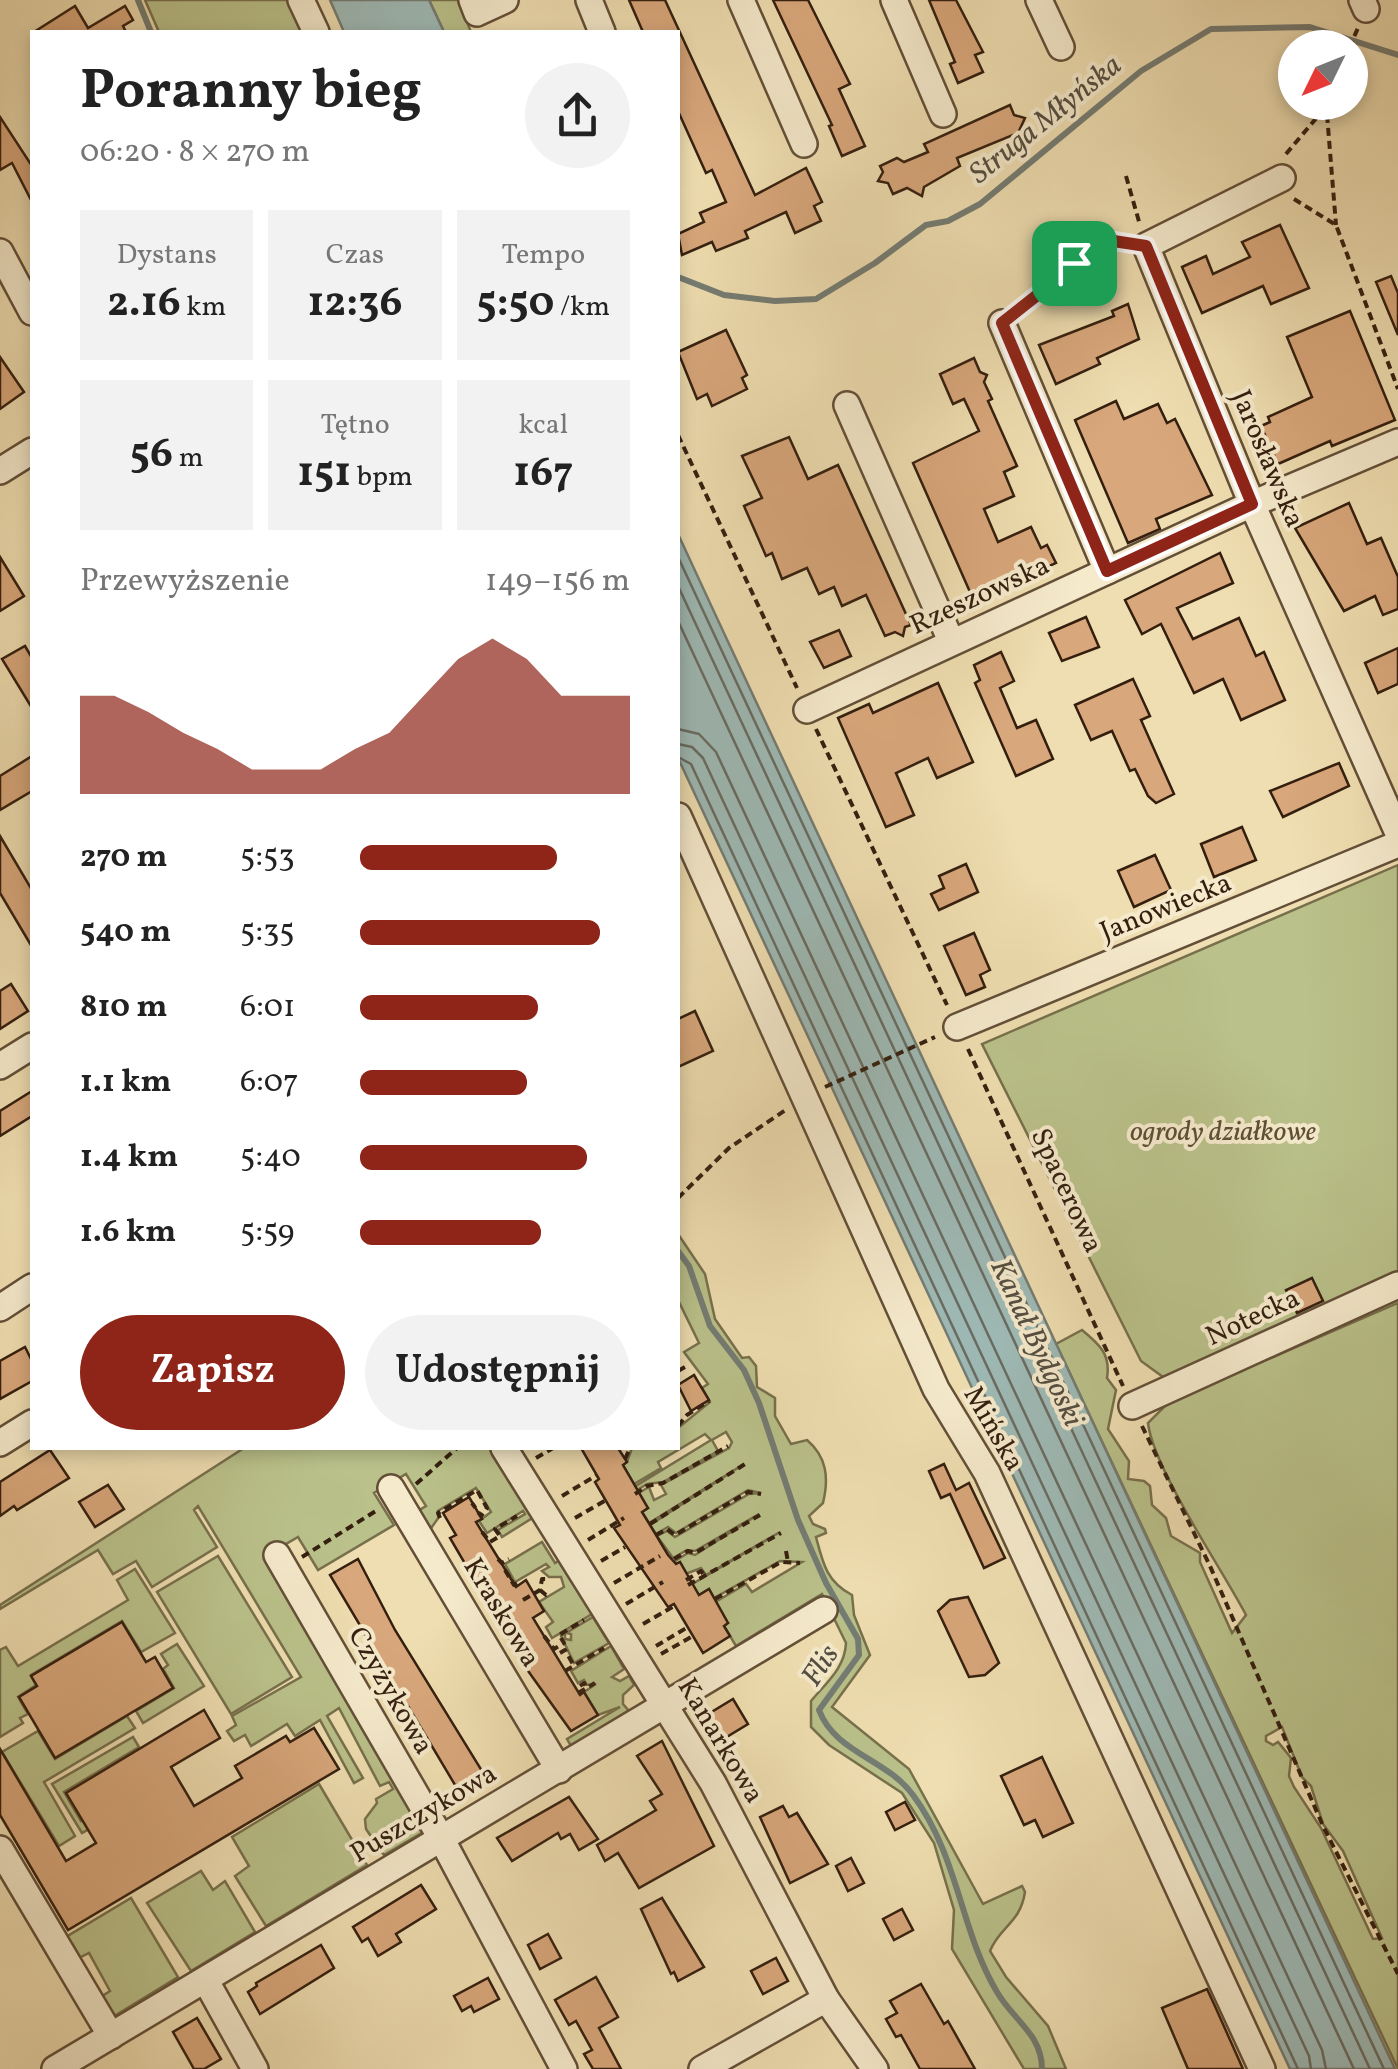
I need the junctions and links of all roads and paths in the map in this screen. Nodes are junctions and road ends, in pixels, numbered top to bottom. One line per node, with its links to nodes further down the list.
1 (301, 0): 8 (street)
2 (506, 0): 7 (street)
3 (588, 0): 9 (street)
4 (741, 0): 14 (street)
5 (894, 0): 11 (street)
6 (1039, 0): 10 (street)
7 (475, 6)
8 (315, 30)
9 (601, 30)
10 (1061, 48)
11 (942, 114)
12 (1313, 120): 16 (path)
13 (1326, 120): 17 (path)
14 (804, 144)
15 (1126, 176): 18 (path)
16 (1276, 181): 17 (path); 18 (street)
17 (1336, 225): 22 (path)
18 (1146, 246): 21 (path); 28 (street, Jarosławska)
19 (0, 252): 20 (street)
20 (30, 308)
21 (1002, 323): 29 (street)
22 (1398, 390)
23 (847, 405): 30 (street)
24 (680, 439): 31 (path, Spacerowa)
25 (1398, 442): 28 (street, Rzeszowska)
26 (30, 452): 27 (street)
27 (0, 471)
28 (1252, 504): 29 (street, Rzeszowska); 33 (street, Jarosławska)
29 (1107, 571): 30 (street, Rzeszowska)
30 (951, 641): 31 (street, Rzeszowska)
31 (807, 710): 35 (path, Spacerowa)
32 (680, 821): 38 (street, Mińska)
33 (1398, 833)
34 (1398, 844): 35 (street, Janowiecka)
35 (957, 1026): 38 (path); 46 (path, Spacerowa)
36 (30, 1047): 37 (street)
37 (0, 1066)
38 (802, 1098): 39 (path); 126 (street, Mińska)
39 (680, 1196)
40 (1398, 1285): 46 (street, Notecka)
41 (30, 1289): 42 (street)
42 (0, 1308)
43 (685, 1367): 44 (path)
44 (680, 1370)
45 (709, 1402): 48 (path)
46 (1132, 1406): 117 (path, Spacerowa)
47 (30, 1424): 49 (street)
48 (680, 1424)
49 (0, 1444)
50 (729, 1447): 60 (path)
51 (455, 1450): 59 (path)
52 (505, 1450): 113 (street, Kanarkowa)
53 (549, 1450): 56 (path)
54 (629, 1450): 55 (path)
55 (625, 1459)
56 (530, 1461)
57 (745, 1464): 70 (path)
58 (597, 1476): 63 (path)
59 (394, 1492): 81 (path); 114 (street, Kraskowa)
60 (635, 1494)
61 (761, 1494): 73 (path)
62 (606, 1500): 69 (path)
63 (554, 1501)
64 (472, 1503): 67 (path)
65 (525, 1512): 71 (path)
66 (760, 1515): 80 (path)
67 (440, 1518)
68 (624, 1518): 74 (path)
69 (567, 1523)
70 (650, 1524)
71 (484, 1533)
72 (781, 1533): 89 (path)
73 (656, 1535)
74 (580, 1545)
75 (626, 1546): 84 (path)
76 (786, 1552): 82 (path)
77 (660, 1556): 90 (path)
78 (498, 1559): 79 (path)
79 (509, 1559)
80 (674, 1559)
81 (280, 1561): 115 (street, Czyżykowa)
82 (788, 1562): 83 (path); 93 (path)
83 (800, 1563)
84 (592, 1566)
85 (505, 1570): 87 (path)
86 (550, 1578): 91 (path)
87 (521, 1581)
88 (664, 1582): 96 (path)
89 (687, 1582)
90 (605, 1588)
91 (540, 1590): 92 (path); 94 (path)
92 (550, 1592)
93 (715, 1599)
94 (523, 1600)
95 (676, 1604): 100 (path)
96 (618, 1609)
97 (824, 1610): 113 (street, Puszczykowa)
98 (593, 1615): 101 (path)
99 (688, 1628): 105 (path)
100 (630, 1631)
101 (544, 1636)
102 (693, 1636): 106 (path)
103 (610, 1644): 107 (path)
104 (560, 1653): 107 (path)
105 (644, 1654)
106 (648, 1662)
107 (574, 1666): 108 (path)
108 (565, 1671)
109 (595, 1683): 111 (path)
110 (580, 1686): 111 (path)
111 (587, 1688): 112 (path)
112 (578, 1693)
113 (664, 1705): 114 (street, Puszczykowa); 119 (street, Kanarkowa)
114 (560, 1770): 115 (street, Puszczykowa)
115 (441, 1838): 118 (street, Puszczykowa); 123 (street, Czyżykowa)
116 (0, 1849): 120 (street)
117 (1398, 1974)
118 (206, 1981): 120 (street, Puszczykowa); 122 (street)
119 (826, 1999): 124 (street); 125 (street, Kanarkowa)
120 (112, 2036): 121 (street, Puszczykowa)
121 (67, 2066)
122 (255, 2069)
123 (564, 2069)
124 (702, 2069)
125 (876, 2069)
126 (1262, 2069)

